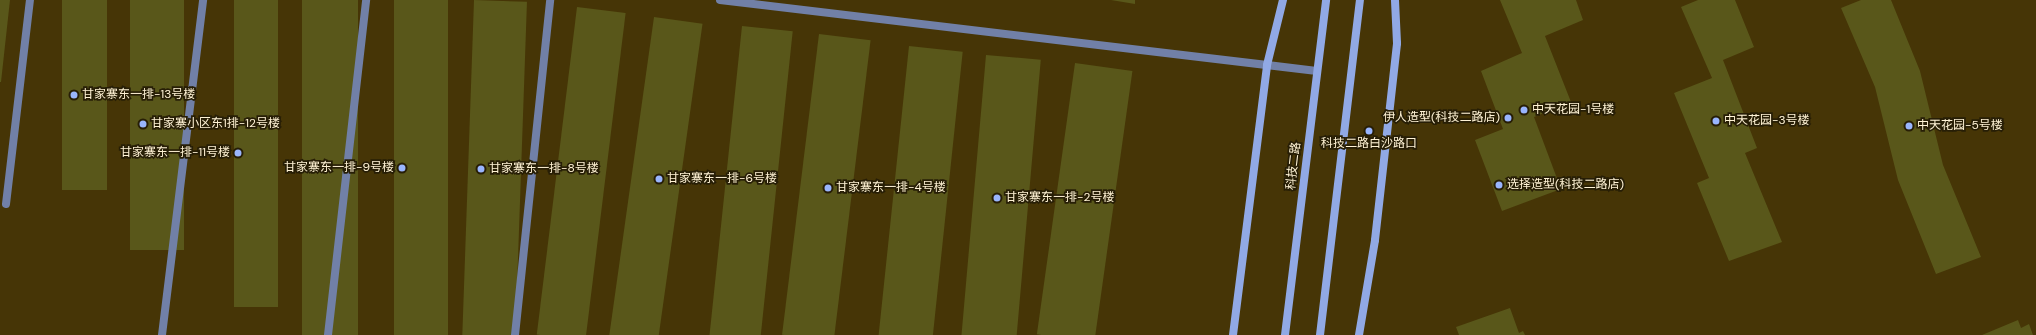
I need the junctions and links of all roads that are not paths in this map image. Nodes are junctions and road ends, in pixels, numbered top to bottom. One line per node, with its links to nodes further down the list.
1 (30, 0): 12 (street)
2 (203, 0): 13 (street)
3 (366, 0): 14 (street)
4 (550, 0): 15 (street)
5 (720, 0): 10 (street)
6 (1283, 0): 10 (street)
7 (1326, 0): 11 (street, 科技二路)
8 (1360, 0): 18 (street)
9 (1395, 0): 19 (street)
10 (1267, 66): 11 (street); 16 (street)
11 (1317, 71): 17 (street, 科技二路)
12 (6, 204)
13 (162, 335)
14 (328, 335)
15 (514, 335)
16 (1233, 335)
17 (1285, 335)
18 (1320, 335)
19 (1359, 335)

